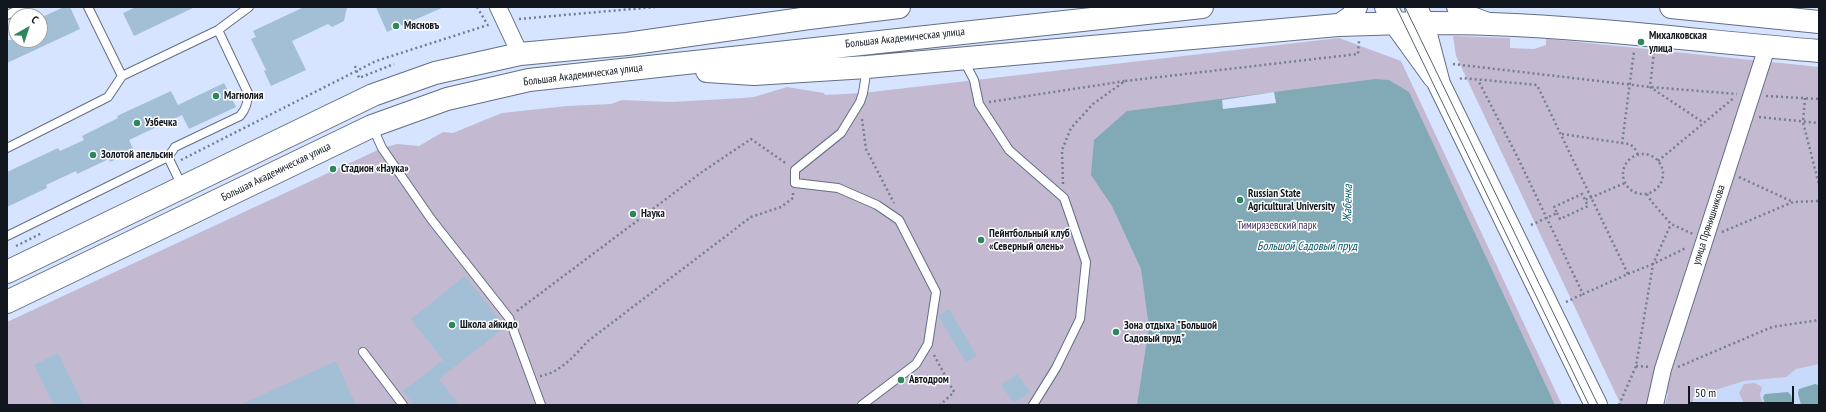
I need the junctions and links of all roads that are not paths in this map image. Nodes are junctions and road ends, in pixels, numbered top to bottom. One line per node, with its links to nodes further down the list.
1 (24, 7): 11 (lane)
2 (88, 7): 25 (lane)
3 (249, 7): 17 (lane)
4 (781, 7): 18 (main road)
5 (899, 7): 18 (main road)
6 (1202, 7): 23 (main road, Большая Академическая улица)
7 (1357, 7): 16 (street)
8 (1457, 7): 15 (street)
9 (1671, 7): 14 (main road)
10 (501, 14): 21 (street)
11 (7, 15)
12 (1390, 15): 13 (main road); 16 (main road); 26 (main road)
13 (1419, 15): 15 (main road); 26 (main road)
14 (1819, 22)
15 (1490, 24): 19 (main road)
16 (1338, 25): 22 (main road)
17 (218, 30): 25 (lane); 29 (lane)
18 (627, 44): 21 (main road)
19 (1767, 47): 20 (main road); 40 (street, улица Прянишникова)
20 (1819, 51)
21 (520, 54): 30 (main road)
22 (962, 59): 24 (main road); 38 (lane)
23 (642, 67): 24 (main road); 27 (main road, Большая Академическая улица)
24 (867, 67): 37 (lane)
25 (122, 76): 28 (lane)
26 (1439, 84): 39 (main road)
27 (372, 126): 33 (main road, Большая Академическая улица); 36 (lane)
28 (7, 148)
29 (170, 161): 30 (lane); 31 (lane)
30 (183, 186): 32 (main road)
31 (7, 236)
32 (7, 272)
33 (7, 302)
34 (363, 352): 35 (lane)
35 (403, 405)
36 (541, 405)
37 (862, 405)
38 (1033, 405)
39 (1596, 405)
40 (1655, 405)

